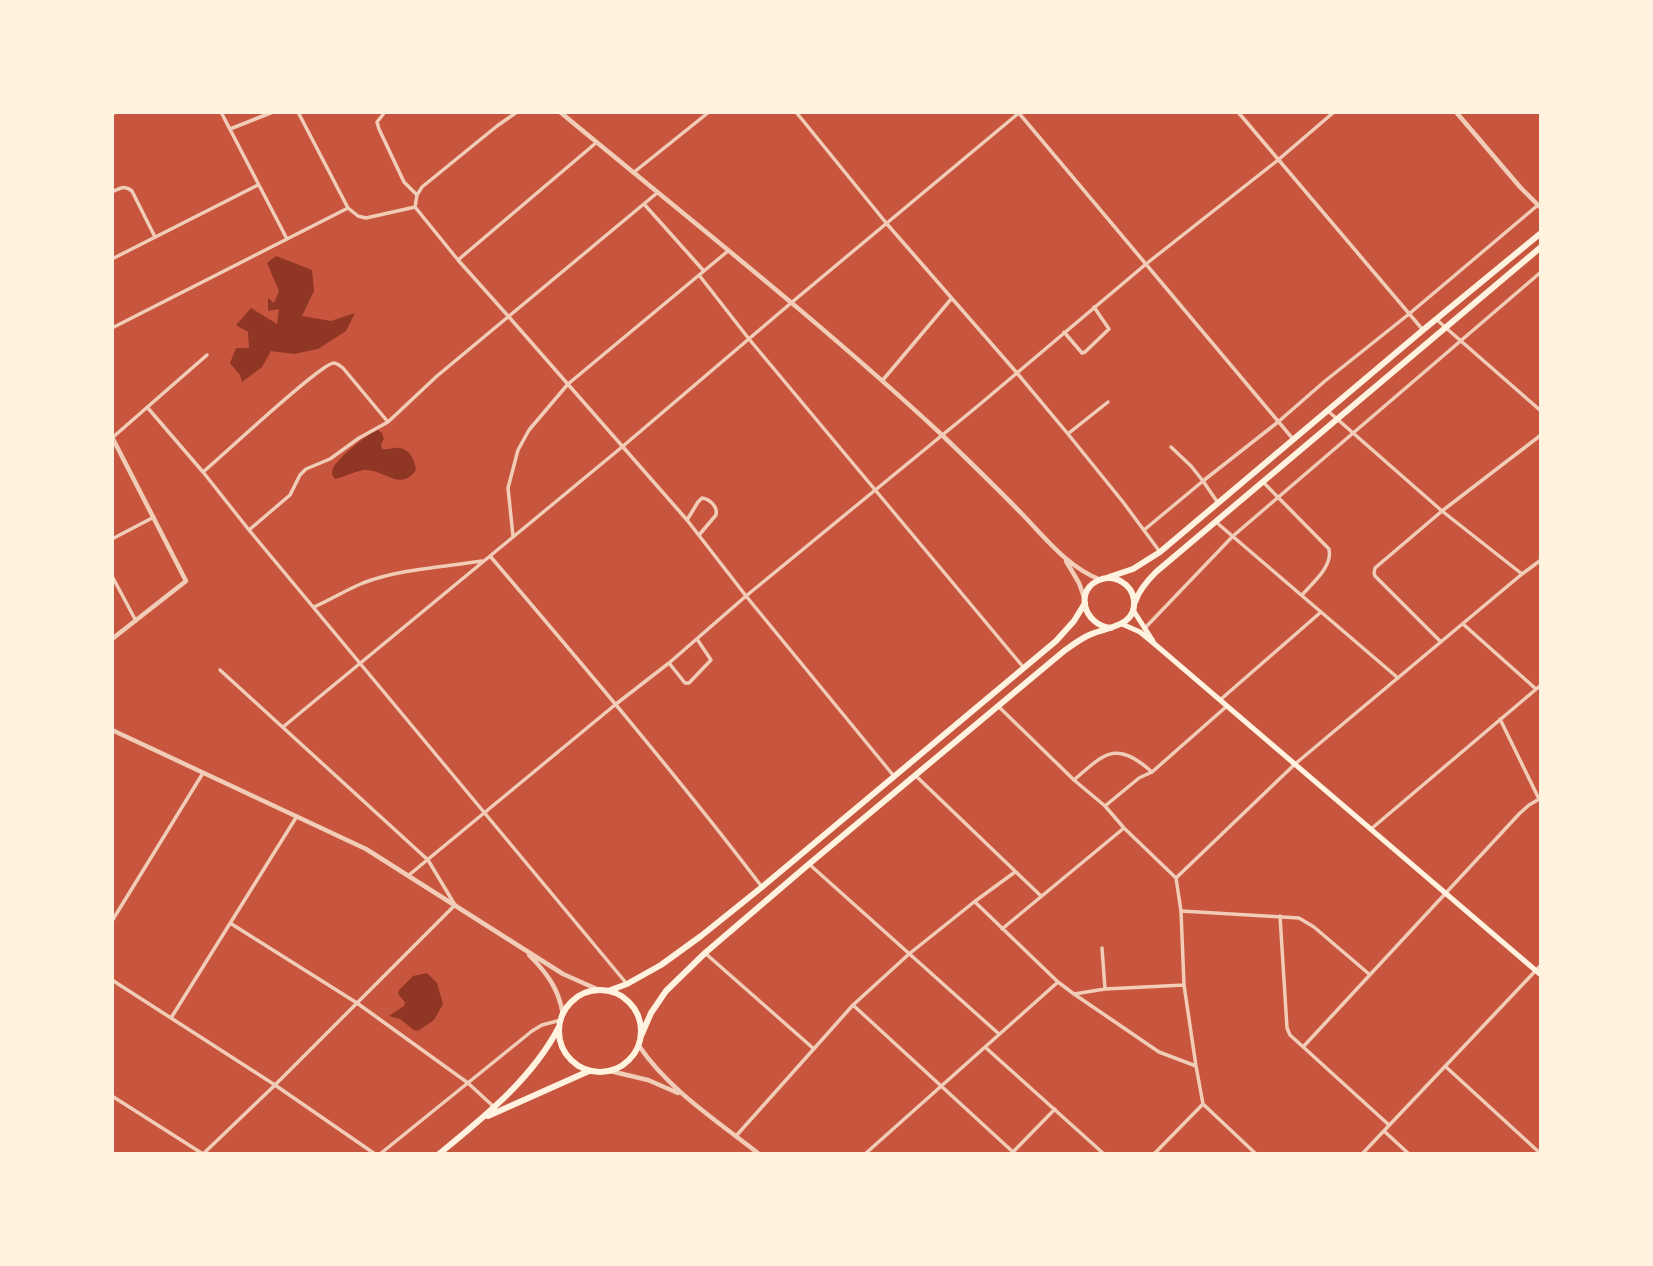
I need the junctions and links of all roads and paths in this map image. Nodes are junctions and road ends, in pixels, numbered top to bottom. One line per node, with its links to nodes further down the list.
1 (221, 112): 13 (street)
2 (273, 112): 13 (street)
3 (298, 112): 24 (street)
4 (385, 112): 20 (street)
5 (517, 112): 20 (street)
6 (560, 112): 14 (street)
7 (709, 112): 16 (street)
8 (796, 112): 25 (street)
9 (1019, 112): 25 (street); 33 (street)
10 (1238, 112): 15 (street)
11 (1334, 112): 15 (street)
12 (1456, 112): 23 (street)
13 (230, 129): 17 (street)
14 (597, 142): 16 (street); 32 (street)
15 (1278, 160): 33 (street); 40 (street)
16 (633, 173): 19 (street)
17 (258, 185): 27 (street); 28 (street)
18 (112, 192): 27 (street)
19 (657, 193): 21 (street); 30 (street)
20 (417, 195): 22 (street)
21 (645, 204): 34 (street); 41 (street)
22 (415, 207): 24 (street); 32 (street)
23 (1540, 207): 40 (street)
24 (348, 208): 28 (street)
25 (887, 224): 37 (street); 38 (street)
26 (1541, 233): 42 (highway)
27 (155, 237): 31 (street)
28 (286, 239): 43 (street)
29 (1541, 247): 44 (highway)
30 (728, 251): 34 (street); 38 (street)
31 (112, 259)
32 (458, 260): 41 (street)
33 (1146, 264): 39 (street); 59 (street)
34 (704, 271): 36 (street)
35 (1541, 272): 48 (street)
36 (699, 275): 47 (street); 52 (street)
37 (952, 298): 50 (street); 51 (street)
38 (791, 303): 47 (street); 51 (street)
39 (1094, 307): 46 (street); 46 (street)
40 (1409, 314): 45 (street); 59 (street)
41 (509, 317): 52 (street); 58 (street)
42 (1437, 319): 44 (street); 45 (highway)
43 (112, 328)
44 (1446, 328): 48 (street); 57 (highway)
45 (1423, 330): 55 (highway)
46 (1064, 332): 50 (street)
47 (749, 339): 66 (street); 71 (street)
48 (1461, 341): 56 (street); 61 (street)
49 (207, 355): 54 (street)
50 (1017, 373): 60 (street); 62 (street)
51 (882, 381): 62 (street)
52 (568, 384): 66 (street); 82 (street)
53 (1108, 402): 60 (street)
54 (147, 407): 64 (street); 68 (street)
55 (1328, 411): 57 (street); 65 (highway)
56 (1541, 411)
57 (1337, 420): 61 (street); 70 (highway)
58 (388, 422): 68 (street); 78 (street)
59 (1278, 422): 65 (street); 69 (street)
60 (1068, 434): 79 (street)
61 (1353, 434): 72 (street); 74 (street)
62 (942, 435): 71 (street); 86 (street)
63 (1541, 435): 74 (street)
64 (112, 437): 75 (street)
65 (1294, 440): 73 (highway)
66 (622, 447): 76 (street); 82 (street)
67 (1171, 447): 69 (street)
68 (203, 472): 78 (street)
69 (1202, 481): 73 (street); 79 (street)
70 (1263, 482): 72 (street); 77 (highway)
71 (875, 490): 93 (street); 109 (street)
72 (1278, 497): 81 (street); 92 (street)
73 (1218, 503): 84 (highway)
74 (1442, 511): 89 (street); 105 (street)
75 (154, 517): 83 (street); 98 (street)
76 (687, 520): 80 (street); 80 (street)
77 (1216, 522): 81 (street); 96 (highway)
78 (249, 530): 95 (street)
79 (1144, 530): 84 (street)
80 (699, 535): 93 (street)
81 (1233, 536): 92 (street); 102 (street)
82 (513, 537): 85 (street)
83 (112, 539)
84 (1160, 552): 91 (highway)
85 (490, 556): 88 (street); 115 (street)
86 (1064, 557): 91 (street); 94 (street)
87 (1541, 560): 89 (street)
88 (484, 561): 95 (street); 108 (street)
89 (1522, 574): 100 (street)
90 (112, 576): 98 (street)
91 (1102, 579): 94 (highway); 96 (highway)
92 (1301, 595): 97 (street)
93 (746, 596): 104 (street); 125 (street)
94 (1085, 602): 101 (highway); 109 (highway)
95 (314, 607): 108 (street)
96 (1133, 607): 99 (highway); 102 (main road)
97 (1321, 612): 111 (street); 114 (street)
98 (136, 621): 103 (street)
99 (1122, 624): 101 (highway); 106 (main road)
100 (1462, 624): 105 (street); 113 (street)
101 (1111, 628): 116 (highway)
102 (1144, 629): 106 (main road)
103 (112, 639)
104 (697, 639): 107 (street); 107 (street)
105 (1441, 642): 111 (street)
106 (1157, 646): 114 (main road)
107 (669, 663): 115 (street)
108 (361, 664): 119 (street); 129 (street)
109 (1024, 668): 125 (highway)
110 (220, 670): 119 (street)
111 (1398, 678): 121 (street)
112 (1541, 685): 113 (street)
113 (1536, 689): 118 (street)
114 (1220, 700): 117 (main road)
115 (616, 704): 129 (street); 138 (street)
116 (998, 706): 124 (highway); 126 (street)
117 (1227, 706): 121 (main road); 122 (street)
118 (1500, 719): 127 (street); 132 (street)
119 (284, 727): 133 (street)
120 (112, 730): 123 (street)
121 (1295, 764): 132 (main road); 137 (street)
122 (1152, 772): 126 (street); 128 (street)
123 (204, 773): 130 (street); 145 (street)
124 (915, 775): 134 (highway); 135 (street)
125 (894, 777): 138 (highway)
126 (1074, 780): 128 (street)
127 (1540, 799): 139 (street)
128 (1105, 806): 131 (street)
129 (485, 813): 133 (street); 157 (street)
130 (297, 816): 136 (street); 146 (street)
131 (1124, 828): 137 (street); 140 (street)
132 (1371, 829): 139 (main road)
133 (428, 860): 136 (street); 142 (street)
134 (808, 864): 150 (highway); 151 (street)
135 (1015, 872): 140 (street); 141 (street)
136 (409, 875): 142 (street)
137 (1176, 878): 143 (street)
138 (762, 887): 157 (highway)
139 (1445, 893): 153 (main road); 154 (street)
140 (1041, 897): 147 (street)
141 (974, 902): 147 (street); 151 (street)
142 (455, 905): 148 (street); 163 (street)
143 (1181, 911): 144 (street); 158 (street)
144 (1280, 916): 154 (street); 171 (street)
145 (112, 921)
146 (230, 923): 163 (street); 165 (street)
147 (1002, 929): 156 (street)
148 (520, 947): 160 (street); 166 (street)
149 (1102, 948): 159 (street)
150 (705, 953): 168 (highway); 172 (street)
151 (909, 954): 164 (street); 167 (street)
152 (1541, 965): 153 (street)
153 (1539, 973): 174 (street)
154 (1370, 975): 171 (street)
155 (112, 980): 165 (street)
156 (1058, 982): 162 (street); 167 (street)
157 (626, 984): 161 (highway)
158 (1184, 985): 159 (street); 173 (street)
159 (1105, 989): 162 (street)
160 (599, 990): 161 (highway); 166 (highway)
161 (608, 991): 168 (highway)
162 (1074, 994): 173 (street)
163 (357, 1003): 177 (street); 178 (street)
164 (853, 1005): 172 (street); 179 (street)
165 (171, 1018): 178 (street)
166 (561, 1020): 175 (highway); 177 (street); 183 (highway)
167 (999, 1034): 170 (street)
168 (641, 1036): 169 (highway)
169 (639, 1046): 176 (highway); 180 (street)
170 (985, 1047): 179 (street); 184 (street)
171 (1303, 1047): 186 (street)
172 (814, 1049): 188 (street)
173 (1196, 1066): 182 (street)
174 (1445, 1066): 186 (street); 200 (street)
175 (589, 1071): 176 (highway); 185 (highway)
176 (610, 1071): 180 (street)
177 (468, 1083): 183 (street); 191 (street)
178 (275, 1085): 190 (street); 191 (street)
179 (941, 1086): 189 (street); 194 (street)
180 (682, 1094): 188 (street)
181 (112, 1096): 190 (street)
182 (1203, 1104): 196 (street); 197 (street)
183 (494, 1107): 185 (highway)
184 (1055, 1109): 189 (street); 195 (street)
185 (483, 1118): 192 (highway)
186 (1389, 1125): 187 (street)
187 (1384, 1131): 198 (street); 199 (street)
188 (736, 1136): 193 (street)
189 (1012, 1153)
190 (203, 1154)
191 (377, 1154)
192 (439, 1154)
193 (759, 1154)
194 (865, 1154)
195 (1104, 1154)
196 (1154, 1154)
197 (1256, 1154)
198 (1362, 1154)
199 (1409, 1154)
200 (1541, 1154)

